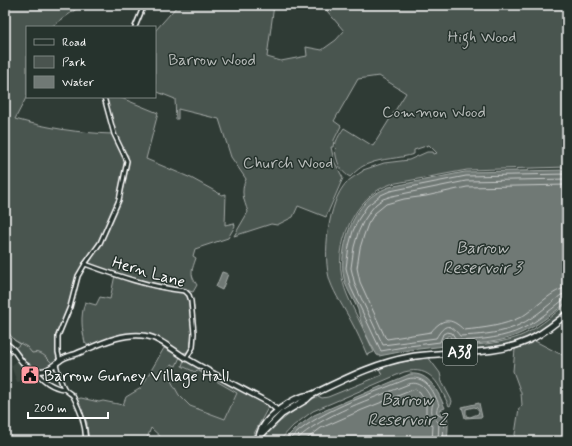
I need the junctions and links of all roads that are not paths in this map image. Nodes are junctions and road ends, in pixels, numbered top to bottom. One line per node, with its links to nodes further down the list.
1 (144, 5): 2 (street)
2 (135, 26)
3 (104, 98): 4 (street)
4 (85, 264): 7 (street, Hern Lane); 8 (street)
5 (567, 314): 11 (highway, A38)
6 (5, 343): 9 (main road)
7 (186, 359): 8 (main road); 13 (main road)
8 (58, 362): 9 (main road); 10 (street)
9 (36, 370): 10 (street)
10 (64, 388): 16 (street)
11 (311, 395): 12 (highway, A38); 13 (highway, A38)
12 (290, 408): 13 (highway); 14 (highway, A38); 15 (highway)
13 (278, 411): 14 (highway); 15 (highway, A38)
14 (278, 418): 15 (highway, A38)
15 (261, 434): 17 (highway, A38)
16 (86, 441)
17 (255, 441)

